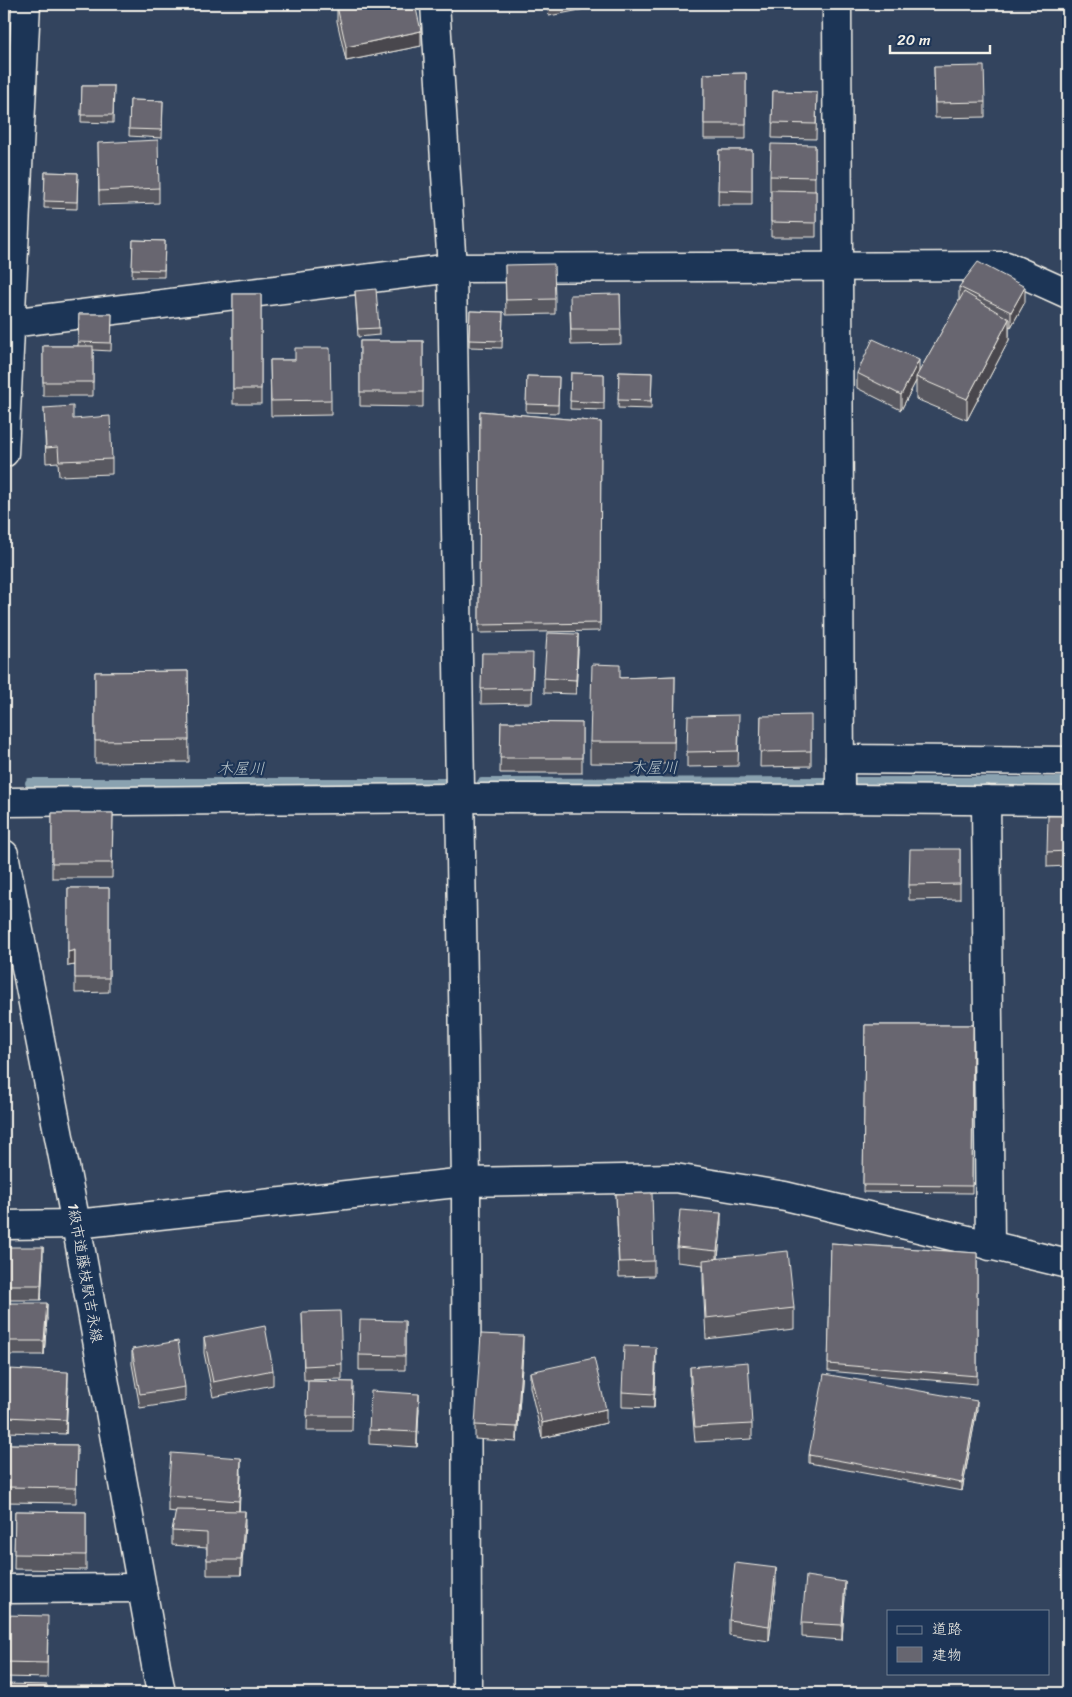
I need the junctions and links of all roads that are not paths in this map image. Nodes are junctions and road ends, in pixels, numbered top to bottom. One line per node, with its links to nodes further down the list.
1 (26, 4): 7 (street)
2 (435, 4): 5 (street)
3 (837, 4): 4 (street)
4 (837, 266): 5 (street); 6 (street); 9 (street)
5 (452, 268): 7 (street); 11 (street)
6 (1068, 294)
7 (8, 337): 8 (street)
8 (4, 453)
9 (840, 759): 10 (street); 12 (street)
10 (1068, 761)
11 (461, 798): 12 (street); 15 (street); 17 (street)
12 (840, 799): 13 (street)
13 (986, 800): 14 (street); 20 (street)
14 (1068, 801)
15 (4, 802)
16 (4, 854): 18 (street, 1級市道藤枝駅吉永線)
17 (466, 1182): 18 (street); 20 (street); 25 (street)
18 (76, 1224): 19 (street); 22 (street, 1級市道藤枝駅吉永線)
19 (4, 1225)
20 (990, 1246): 21 (street)
21 (1068, 1264)
22 (141, 1588): 23 (street); 24 (street, 1級市道藤枝駅吉永線)
23 (4, 1589)
24 (162, 1693)
25 (467, 1693)

